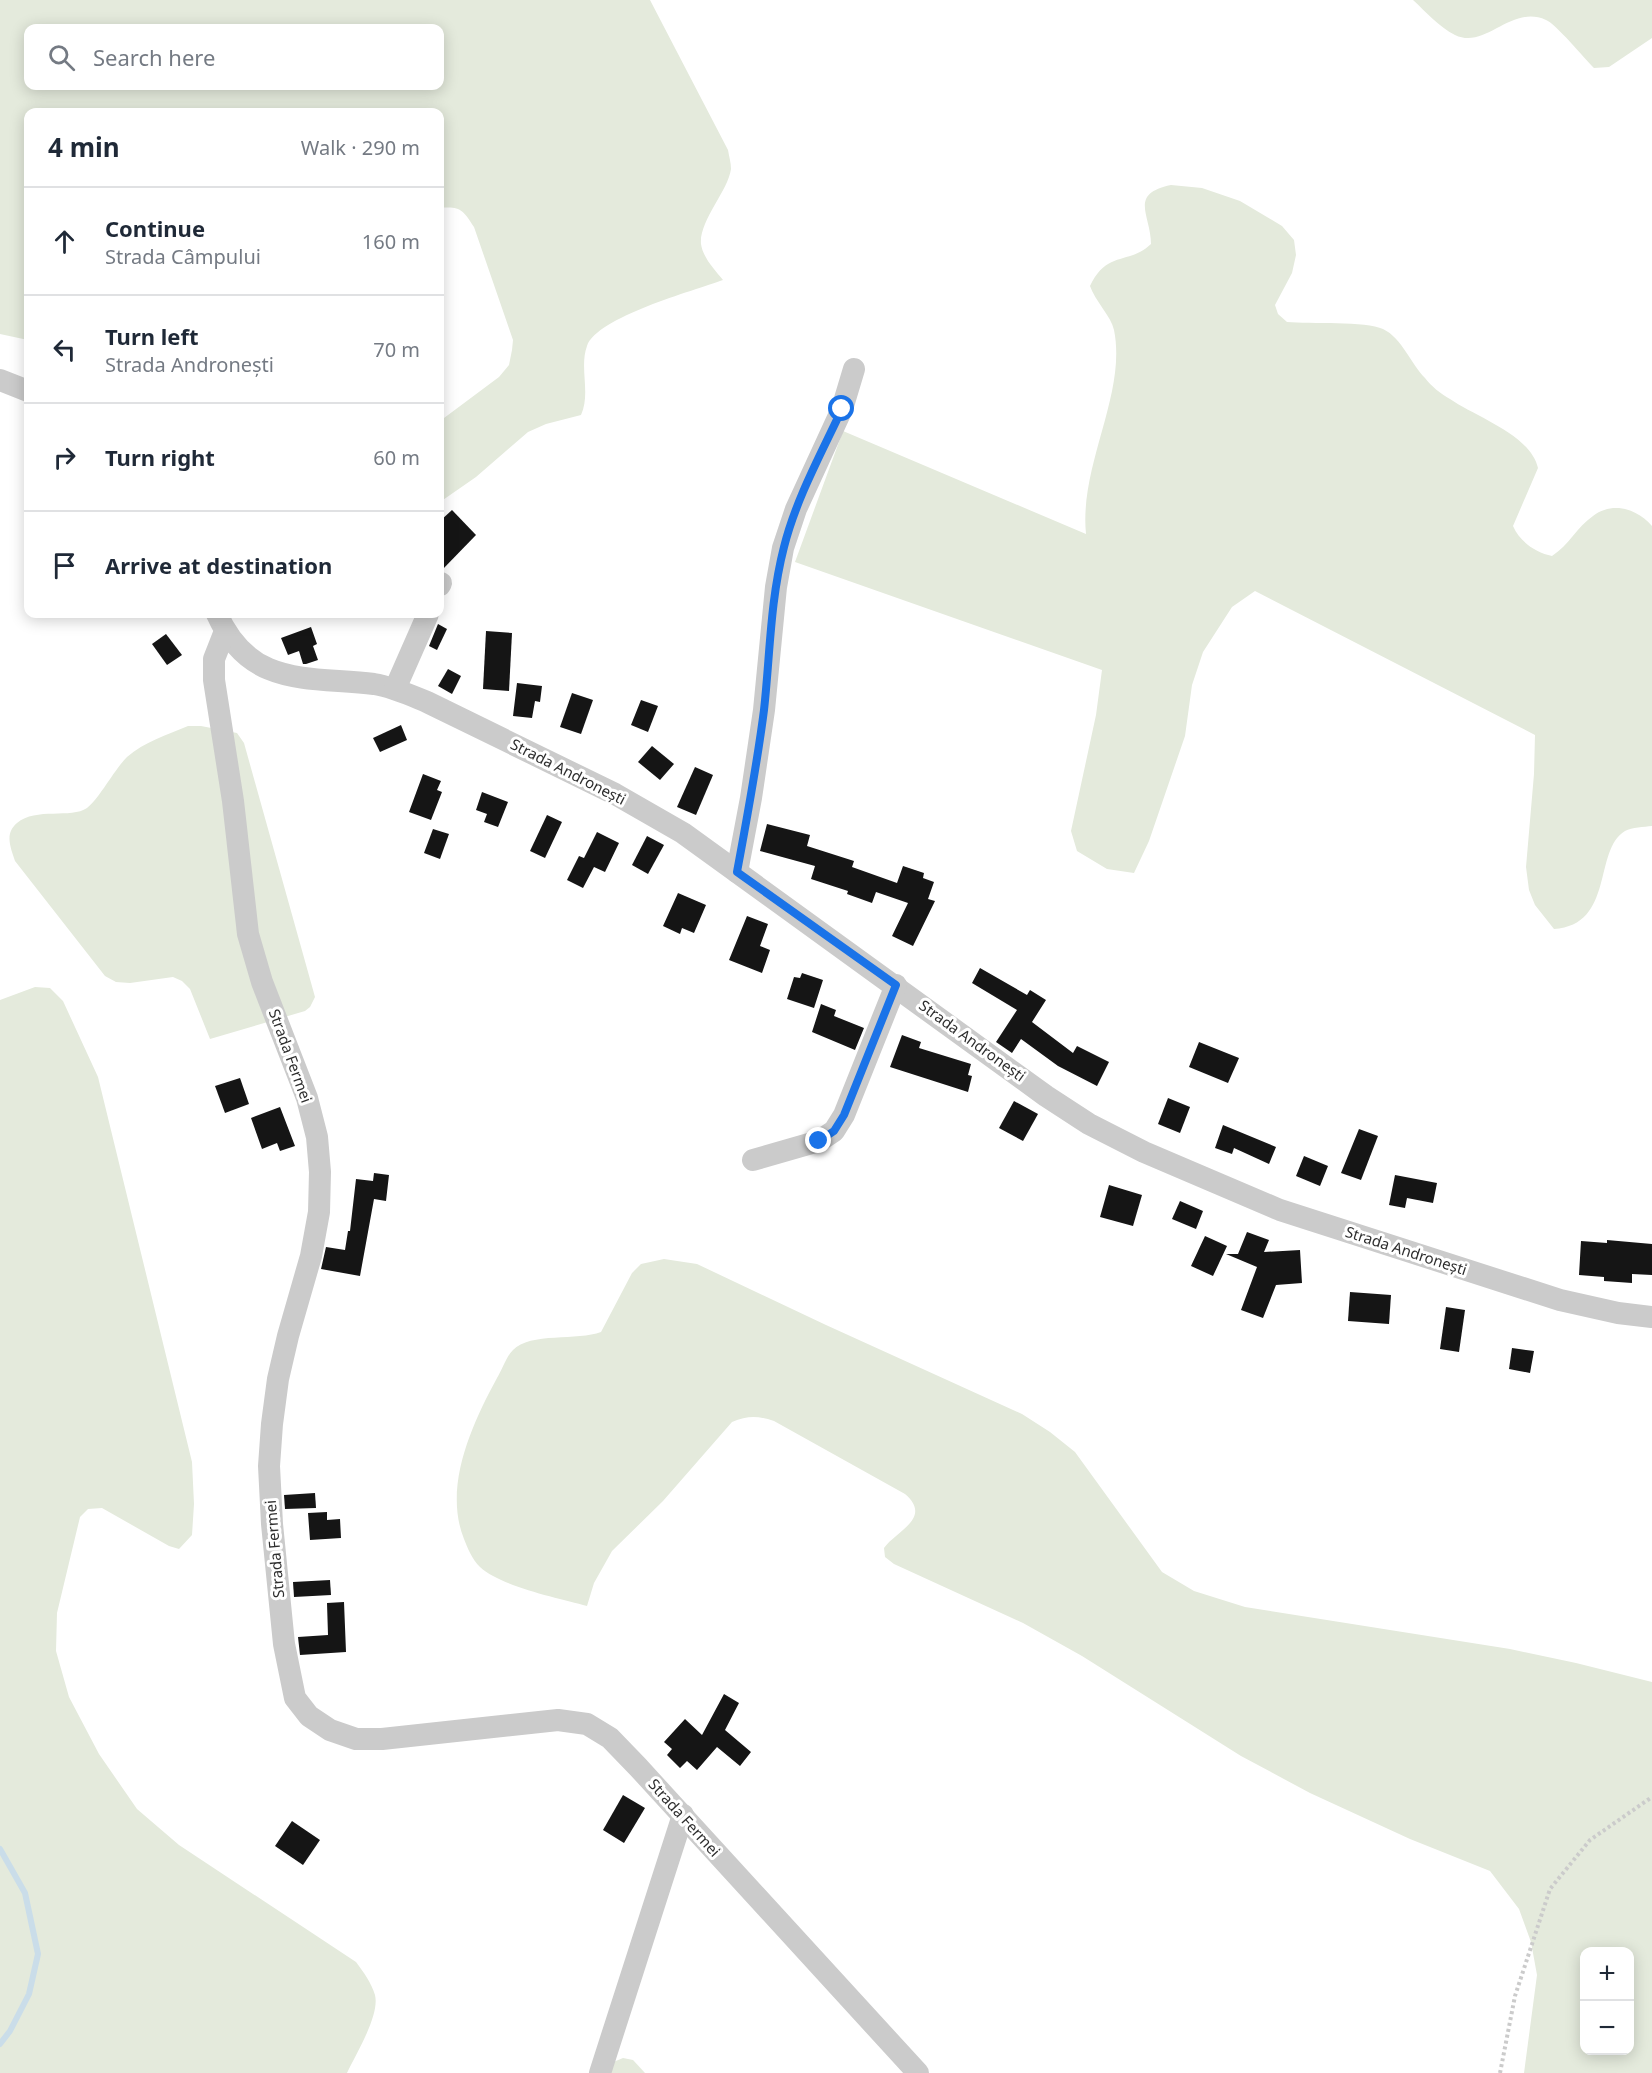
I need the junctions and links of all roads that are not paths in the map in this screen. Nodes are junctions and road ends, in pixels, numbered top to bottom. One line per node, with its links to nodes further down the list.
1 (854, 369): 7 (street)
2 (0, 380): 3 (street)
3 (24, 389)
4 (426, 618): 6 (street)
5 (221, 622): 6 (street, Strada Andronești); 11 (street, Strada Fermei)
6 (395, 689): 7 (street, Strada Andronești)
7 (737, 872): 8 (street, Strada Andronești)
8 (896, 985): 9 (street); 10 (street, Strada Andronești)
9 (753, 1160)
10 (1652, 1317)
11 (682, 1815): 12 (street); 13 (street, Strada Fermei)
12 (600, 2073)
13 (918, 2073)

